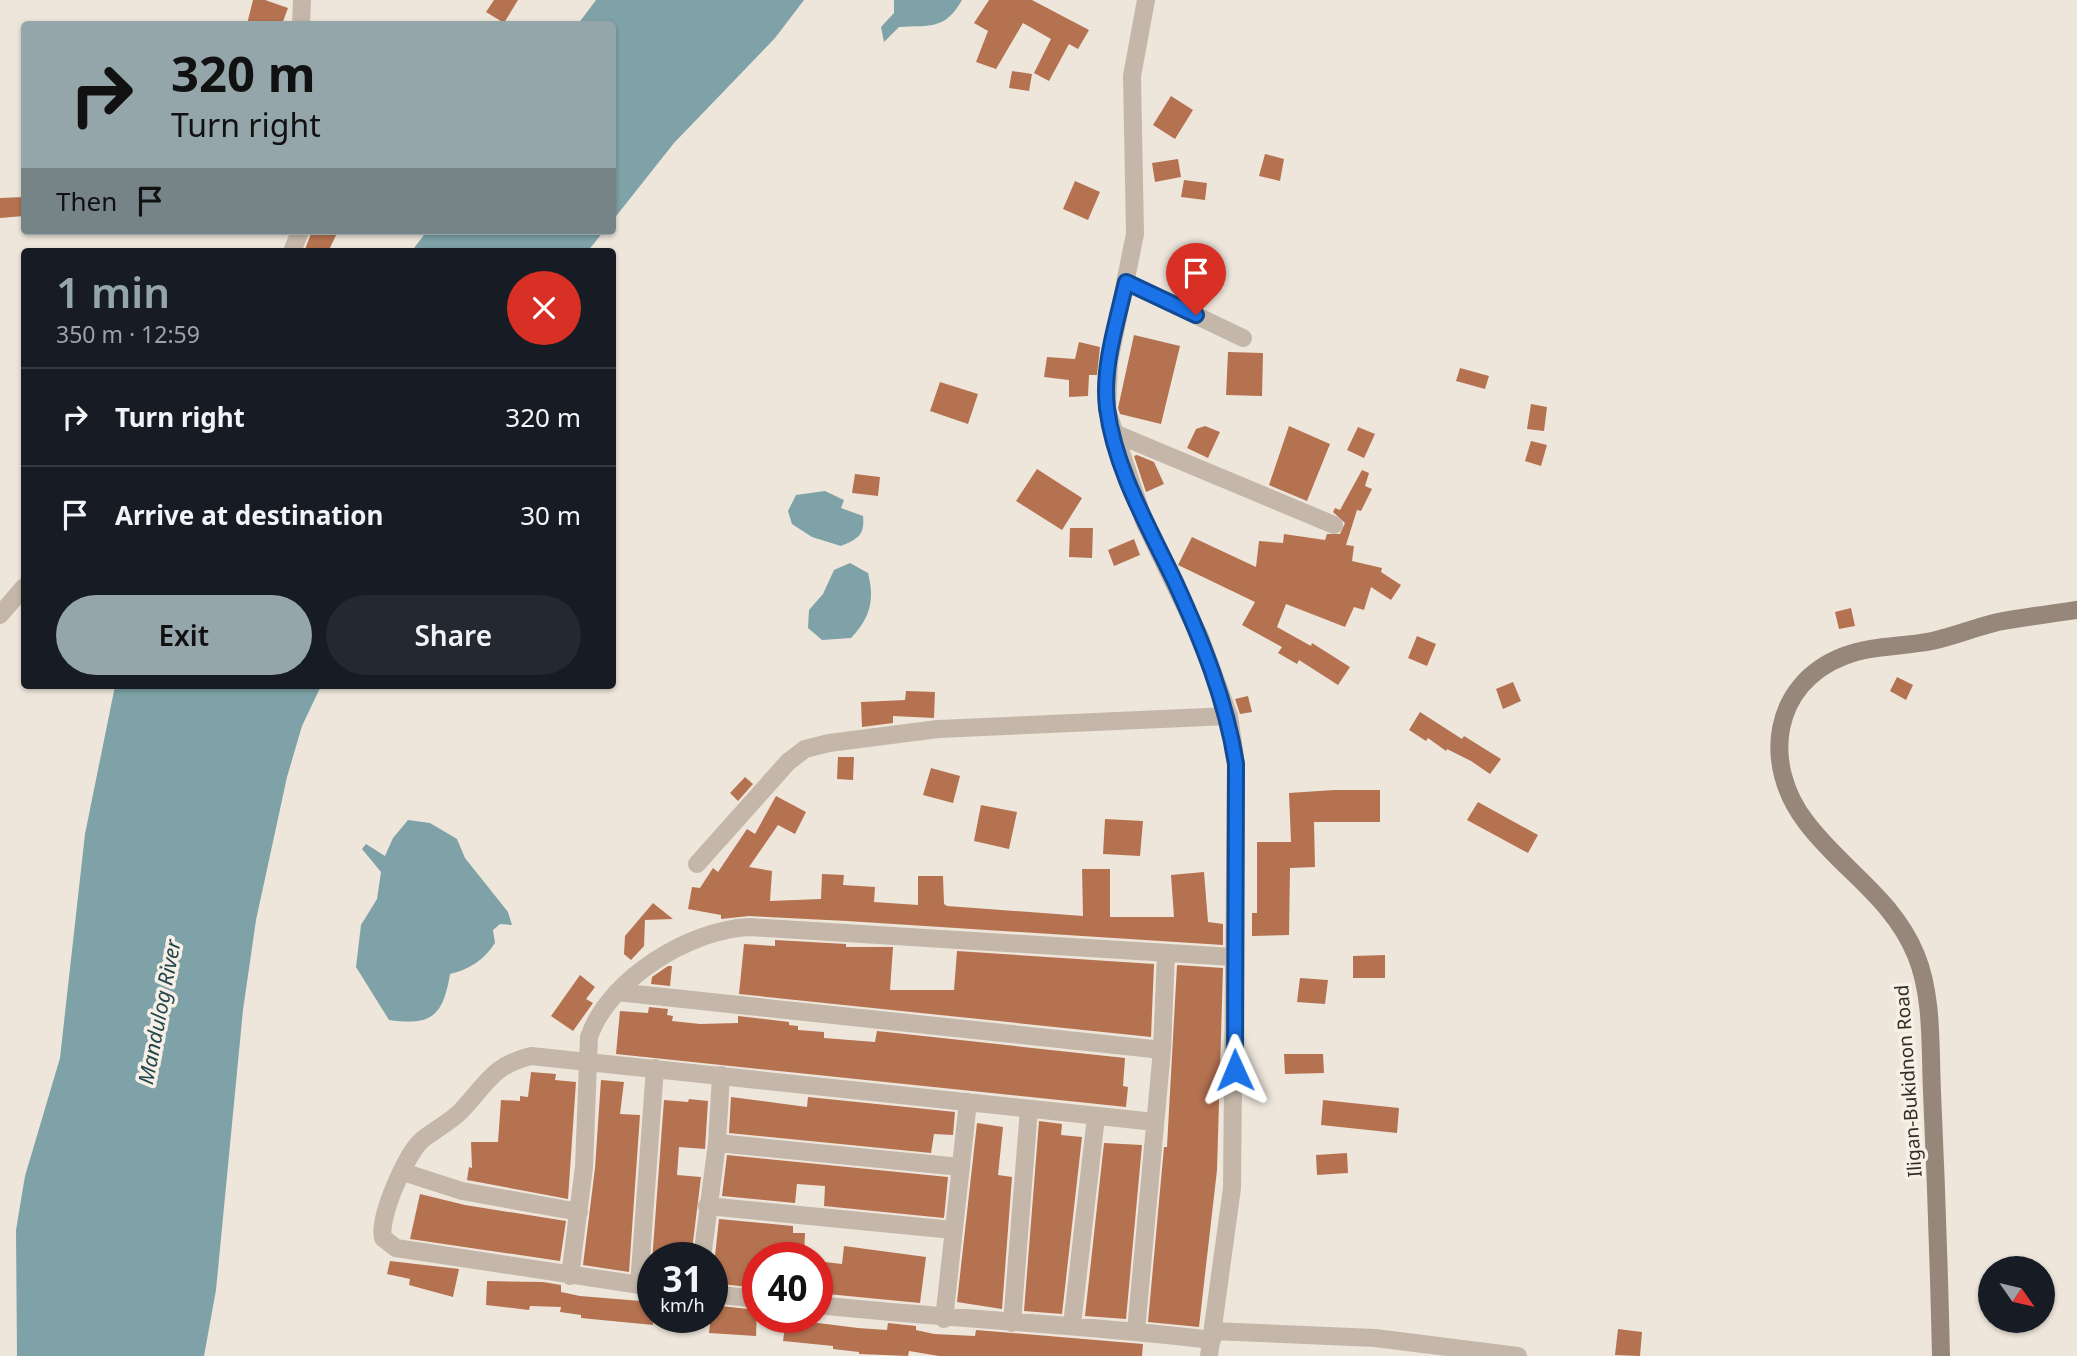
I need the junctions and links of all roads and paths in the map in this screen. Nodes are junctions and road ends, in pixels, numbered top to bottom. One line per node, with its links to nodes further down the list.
1 (302, 0): 3 (street)
2 (1146, 0): 4 (street)
3 (301, 21)
4 (1126, 282): 5 (street); 6 (street)
5 (1243, 338)
6 (1114, 433): 7 (street); 11 (street)
7 (1334, 525)
8 (21, 590): 10 (street)
9 (2077, 610): 41 (main road, Iligan-Bukidnon Road)
10 (0, 615)
11 (1228, 716): 12 (street); 14 (street)
12 (697, 864)
13 (1166, 953): 14 (street); 15 (street); 16 (street)
14 (1233, 957): 39 (street)
15 (617, 992): 16 (street); 17 (street)
16 (1162, 1050): 23 (street)
17 (589, 1060): 18 (street); 26 (street); 28 (street)
18 (655, 1068): 19 (street); 30 (street)
19 (721, 1075): 20 (street); 24 (street)
20 (968, 1102): 21 (street); 25 (street)
21 (1029, 1109): 22 (street); 36 (street)
22 (1097, 1117): 23 (street); 37 (street)
23 (1155, 1122): 38 (street)
24 (717, 1143): 25 (street); 27 (street)
25 (961, 1167): 29 (street)
26 (403, 1172): 28 (street); 32 (street)
27 (707, 1206): 29 (street); 31 (street)
28 (579, 1212): 32 (street)
29 (953, 1230): 35 (street)
30 (648, 1242)
31 (704, 1242)
32 (570, 1276): 33 (street)
33 (637, 1285)
34 (833, 1307): 35 (street)
35 (944, 1319): 36 (street)
36 (1013, 1323): 37 (street)
37 (1072, 1325): 38 (street)
38 (1136, 1331): 39 (street)
39 (1211, 1343): 40 (street)
40 (1518, 1356)
41 (1941, 1356)

